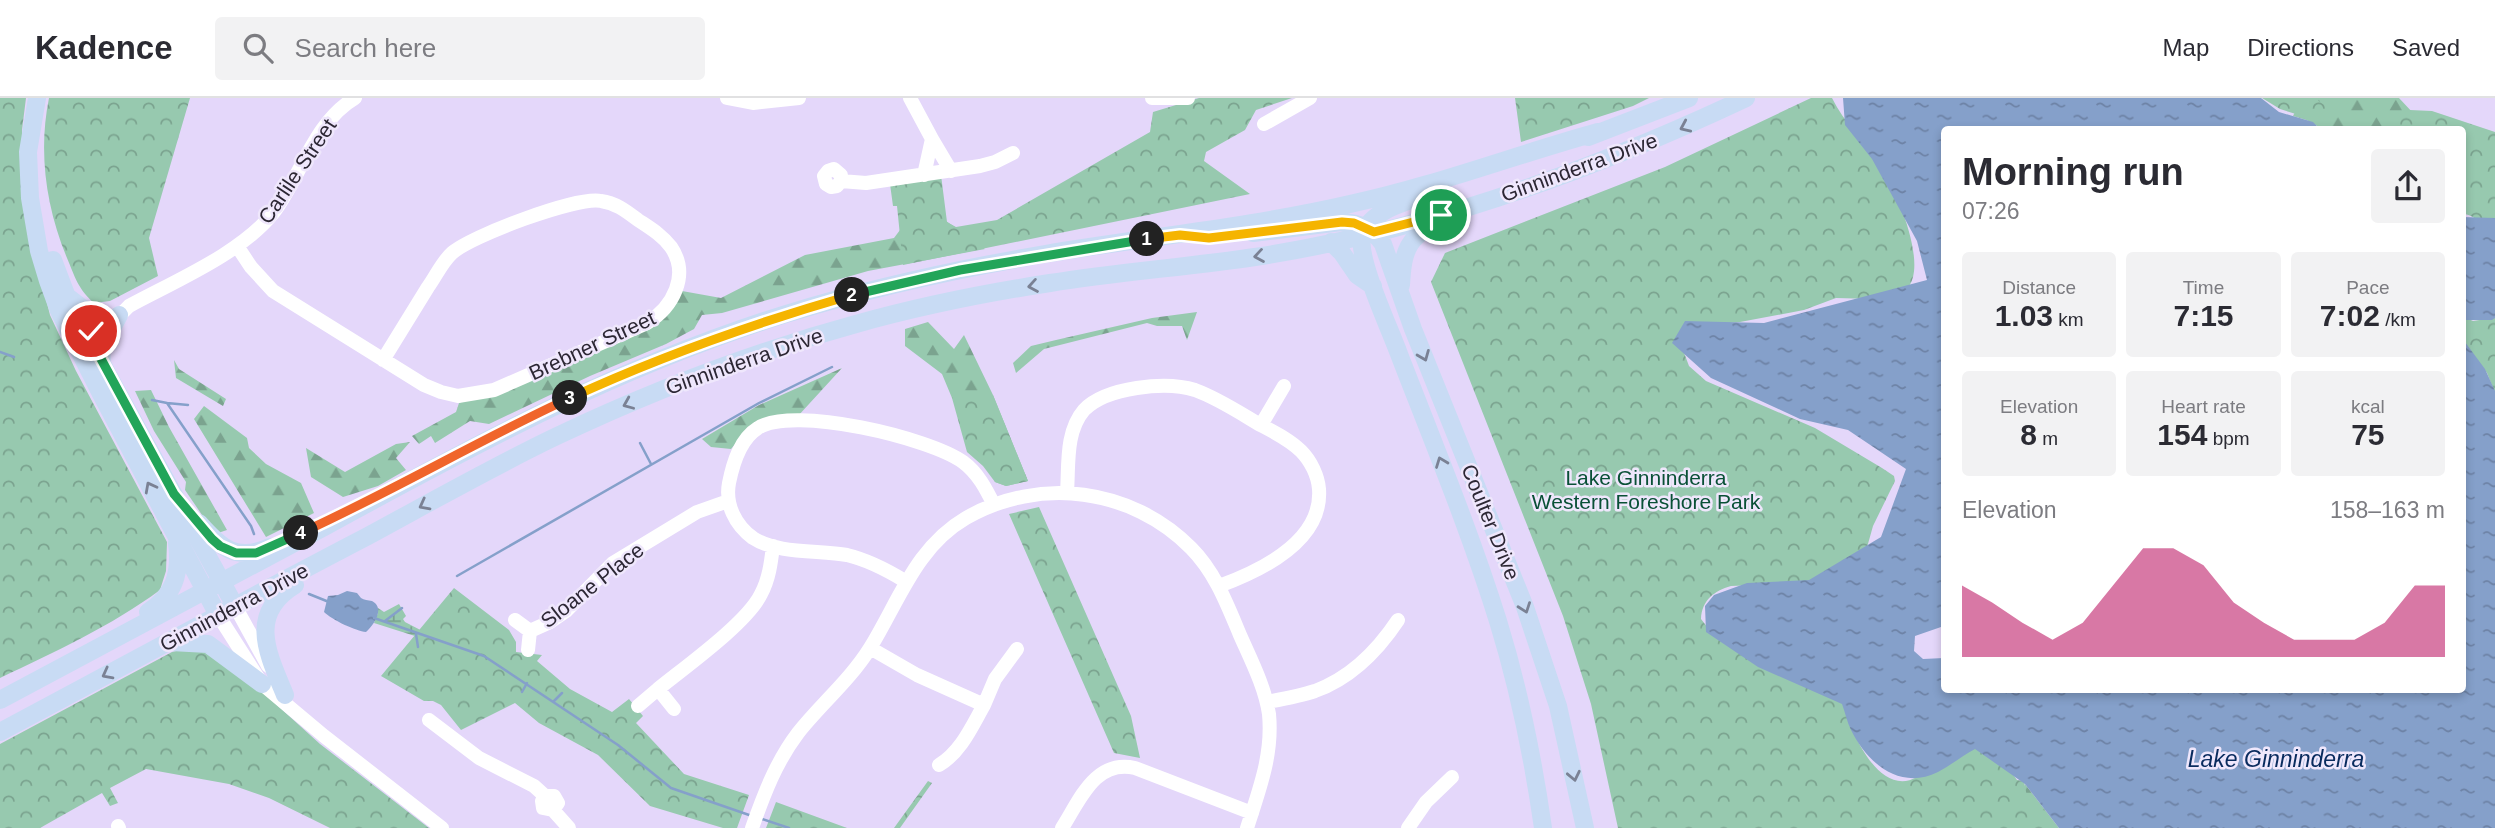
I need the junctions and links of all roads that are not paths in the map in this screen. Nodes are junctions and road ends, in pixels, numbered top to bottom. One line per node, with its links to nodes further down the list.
1 (37, 98): 14 (main road)
2 (355, 98): 23 (street, Carlile Street)
3 (727, 98): 4 (street)
4 (799, 98)
5 (909, 98): 13 (street)
6 (1152, 98): 7 (street)
7 (1188, 98)
8 (1310, 98): 11 (street)
9 (1689, 98): 12 (main road, Ginninderra Drive)
10 (1746, 98): 19 (main road, Ginninderra Drive, one-way to 19)
11 (1264, 124)
12 (1598, 132): 20 (main road, Ginninderra Drive); 21 (main road, Ginninderra Drive)
13 (932, 139): 16 (street); 17 (street)
14 (32, 152): 26 (main road); 28 (main road)
15 (1013, 153): 16 (street)
16 (951, 171): 17 (street)
17 (924, 175): 18 (street)
18 (841, 181)
19 (1441, 215): 20 (main road, Ginninderra Drive); 25 (main road)
20 (1369, 229): 21 (main road); 22 (main road, Ginninderra Drive); 24 (main road, Coulter Drive); 25 (main road, Coulter Drive)
21 (1180, 235): 37 (main road, Ginninderra Drive)
22 (1331, 242): 24 (main road); 40 (main road, Ginninderra Drive, one-way to 40)
23 (237, 246): 27 (street, Carlile Street); 29 (street, Brebner Street)
24 (1373, 286): 75 (main road, Coulter Drive, one-way to 24)
25 (1400, 292): 76 (main road, Coulter Drive, one-way to 76)
26 (67, 295): 27 (main road); 28 (main road)
27 (118, 312): 28 (street, Carlile Street); 30 (main road)
28 (81, 333): 30 (main road)
29 (383, 360): 29 (street, Brebner Street)
30 (100, 371): 34 (main road); 38 (main road, one-way to 30)
31 (1284, 386): 32 (street)
32 (1262, 425): 33 (street); 43 (street)
33 (1067, 492): 36 (street); 43 (street)
34 (174, 494): 37 (main road); 41 (main road)
35 (728, 501): 36 (street); 39 (street); 49 (street, Sloane Place)
36 (994, 505): 42 (street)
37 (331, 521): 41 (main road, Ginninderra Drive)
38 (175, 533): 44 (main road); 51 (main road)
39 (773, 547): 42 (street); 56 (street)
40 (347, 550): 45 (main road, Ginninderra Drive); 57 (main road)
41 (222, 581): 44 (main road, Ginninderra Drive); 45 (main road)
42 (905, 581): 52 (street)
43 (1219, 586): 59 (street)
44 (205, 590): 46 (main road); 51 (main road, Ginninderra Drive)
45 (235, 606): 46 (main road, Ginninderra Drive); 57 (street)
46 (218, 615): 50 (main road, Ginninderra Drive); 55 (street)
47 (515, 620): 49 (street, Sloane Place)
48 (1398, 620): 59 (street)
49 (530, 631): 54 (street, Sloane Place)
50 (167, 642): 55 (main road); 65 (main road, Ginninderra Drive, one-way to 65)
51 (100, 647): 58 (main road, Ginninderra Drive)
52 (870, 648): 60 (street); 69 (street)
53 (1017, 649): 60 (street)
54 (528, 650)
55 (262, 684): 64 (street)
56 (658, 689): 61 (street); 62 (street)
57 (285, 695): 64 (street)
58 (0, 700)
59 (1266, 702): 68 (street)
60 (984, 705): 66 (street)
61 (638, 706)
62 (674, 709)
63 (429, 720): 71 (street)
64 (307, 722): 70 (street)
65 (0, 732)
66 (939, 765)
67 (1452, 777): 74 (street)
68 (1252, 813): 72 (street); 73 (street)
69 (754, 821)
70 (442, 828)
71 (569, 828)
72 (1062, 828)
73 (1247, 828)
74 (1408, 828)
75 (1543, 828)
76 (1585, 828)

